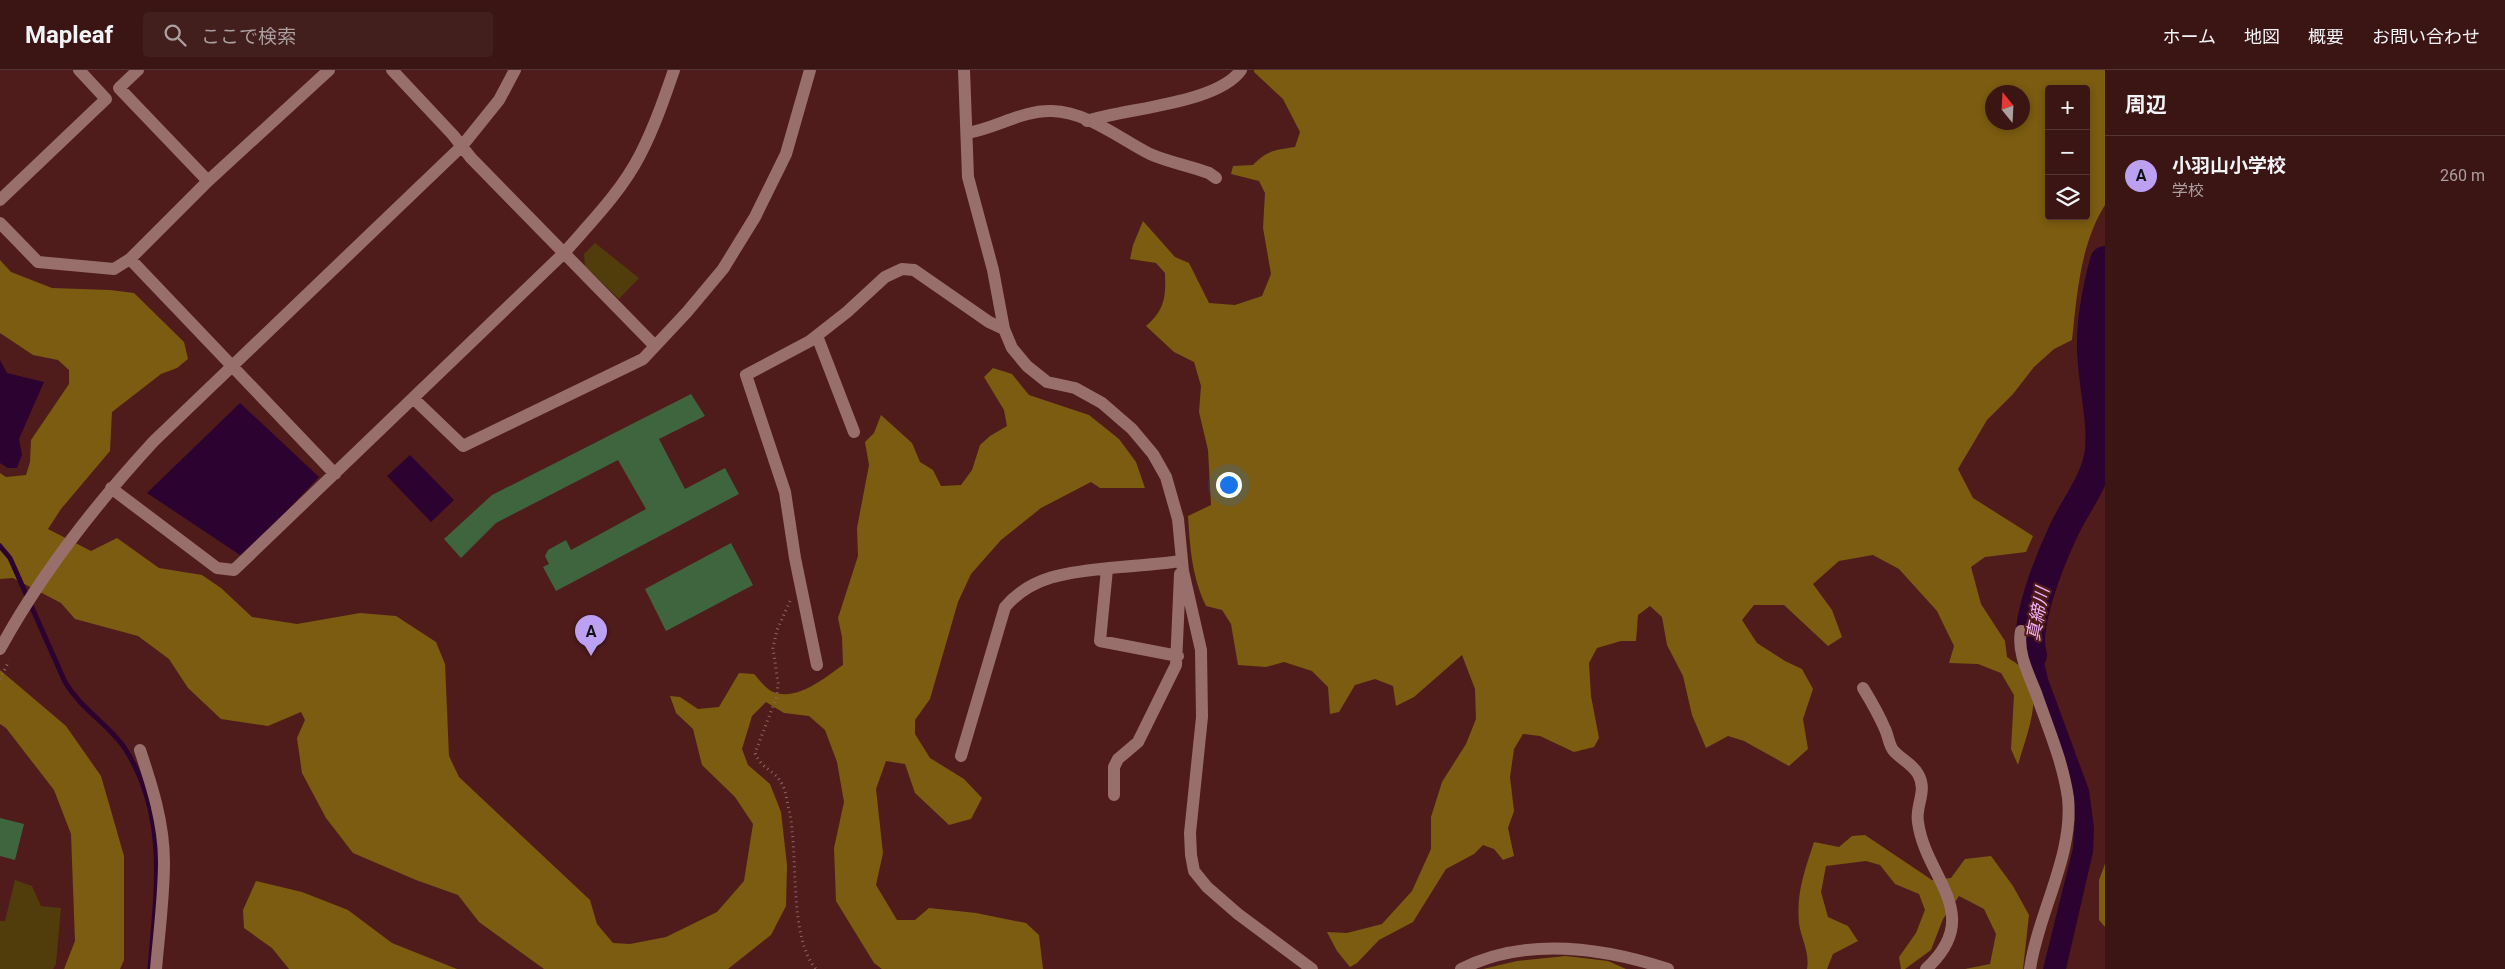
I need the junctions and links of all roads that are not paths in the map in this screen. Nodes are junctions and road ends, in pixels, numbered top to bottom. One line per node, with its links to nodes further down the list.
1 (79, 70): 15 (street)
2 (138, 70): 14 (street)
3 (329, 70): 14 (street)
4 (392, 70): 12 (street)
5 (515, 70): 12 (street)
6 (674, 70): 17 (street)
7 (810, 70): 21 (street)
8 (964, 70): 11 (street)
9 (1241, 70): 10 (street)
10 (1087, 121): 11 (street); 13 (street)
11 (967, 133): 19 (street)
12 (462, 146): 17 (street); 22 (street)
13 (1216, 178)
14 (208, 181): 18 (street)
15 (0, 200)
16 (0, 223): 18 (street)
17 (564, 253): 21 (street); 23 (street)
18 (130, 259): 22 (street)
19 (1004, 329): 20 (street); 27 (street)
20 (817, 336): 24 (street); 32 (street)
21 (654, 346): 23 (street)
22 (233, 366): 25 (street); 26 (street)
23 (413, 398): 25 (street)
24 (854, 432)
25 (335, 474): 26 (street)
26 (111, 488): 30 (street)
27 (1182, 561): 28 (street); 31 (street); 38 (street)
28 (1107, 569): 31 (street); 35 (street)
29 (2021, 630): 42 (street)
30 (0, 649)
31 (1178, 656): 36 (street)
32 (817, 665)
33 (1863, 688): 41 (street)
34 (140, 750): 37 (street)
35 (961, 756)
36 (1114, 795)
37 (156, 969)
38 (1312, 969)
39 (1461, 969): 40 (street)
40 (1668, 969)
41 (1926, 969)
42 (2030, 969)

